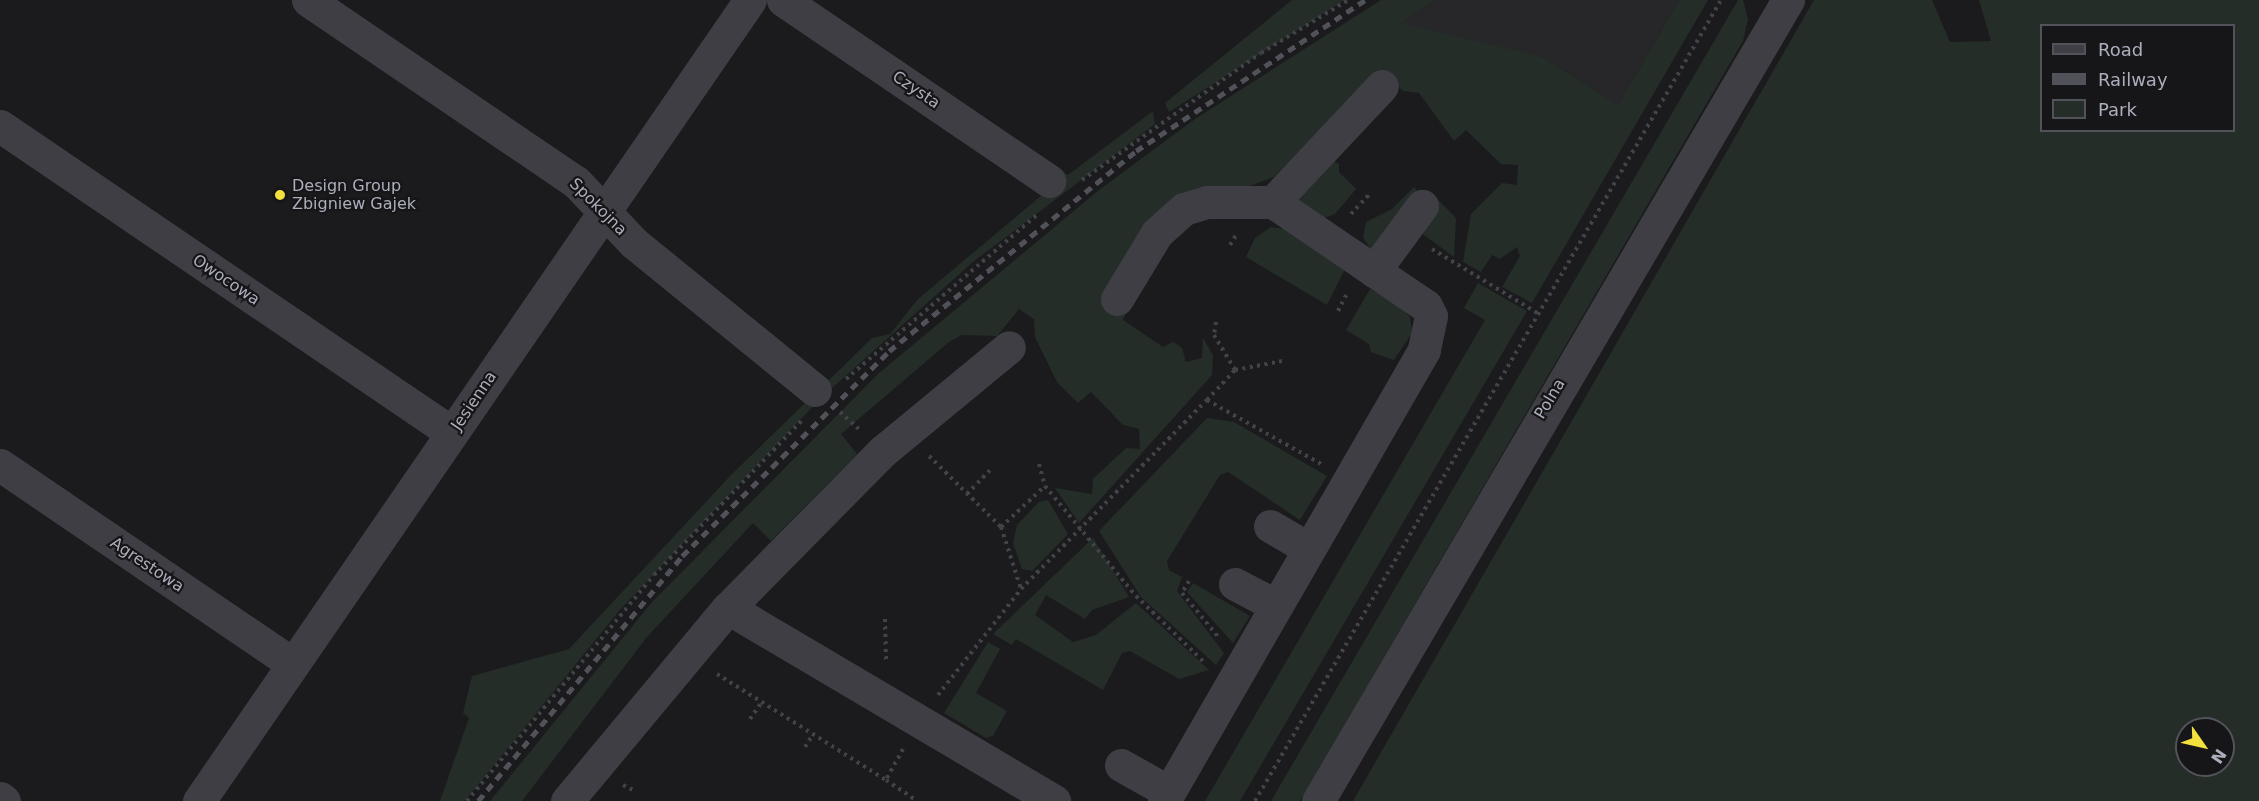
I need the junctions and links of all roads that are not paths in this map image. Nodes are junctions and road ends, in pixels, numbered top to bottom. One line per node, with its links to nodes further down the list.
1 (308, 0): 9 (street, Spokojna)
2 (750, 0): 9 (street, Jesienna)
3 (783, 0): 7 (street, Czysta)
4 (1788, 0): 30 (street, Polna)
5 (1382, 86): 8 (street)
6 (0, 126): 15 (street, Owocowa)
7 (1056, 191)
8 (1273, 202): 11 (street); 12 (street)
9 (604, 211): 14 (street, Spokojna); 15 (street, Jesienna)
10 (1412, 219): 11 (street)
11 (1374, 271): 18 (street)
12 (1117, 299)
13 (1010, 347): 21 (street)
14 (820, 397)
15 (452, 433): 22 (street, Jesienna)
16 (0, 465): 22 (street, Agrestowa)
17 (1270, 526): 18 (street)
18 (1309, 549): 20 (street)
19 (1235, 585): 20 (street)
20 (1275, 605): 24 (street)
21 (728, 608): 28 (street); 29 (street)
22 (293, 664): 27 (street, Jesienna)
23 (1121, 765): 24 (street)
24 (1166, 796)
25 (0, 798): 26 (street)
26 (4, 801)
27 (199, 801)
28 (567, 801)
29 (1054, 801)
30 (1318, 801)

